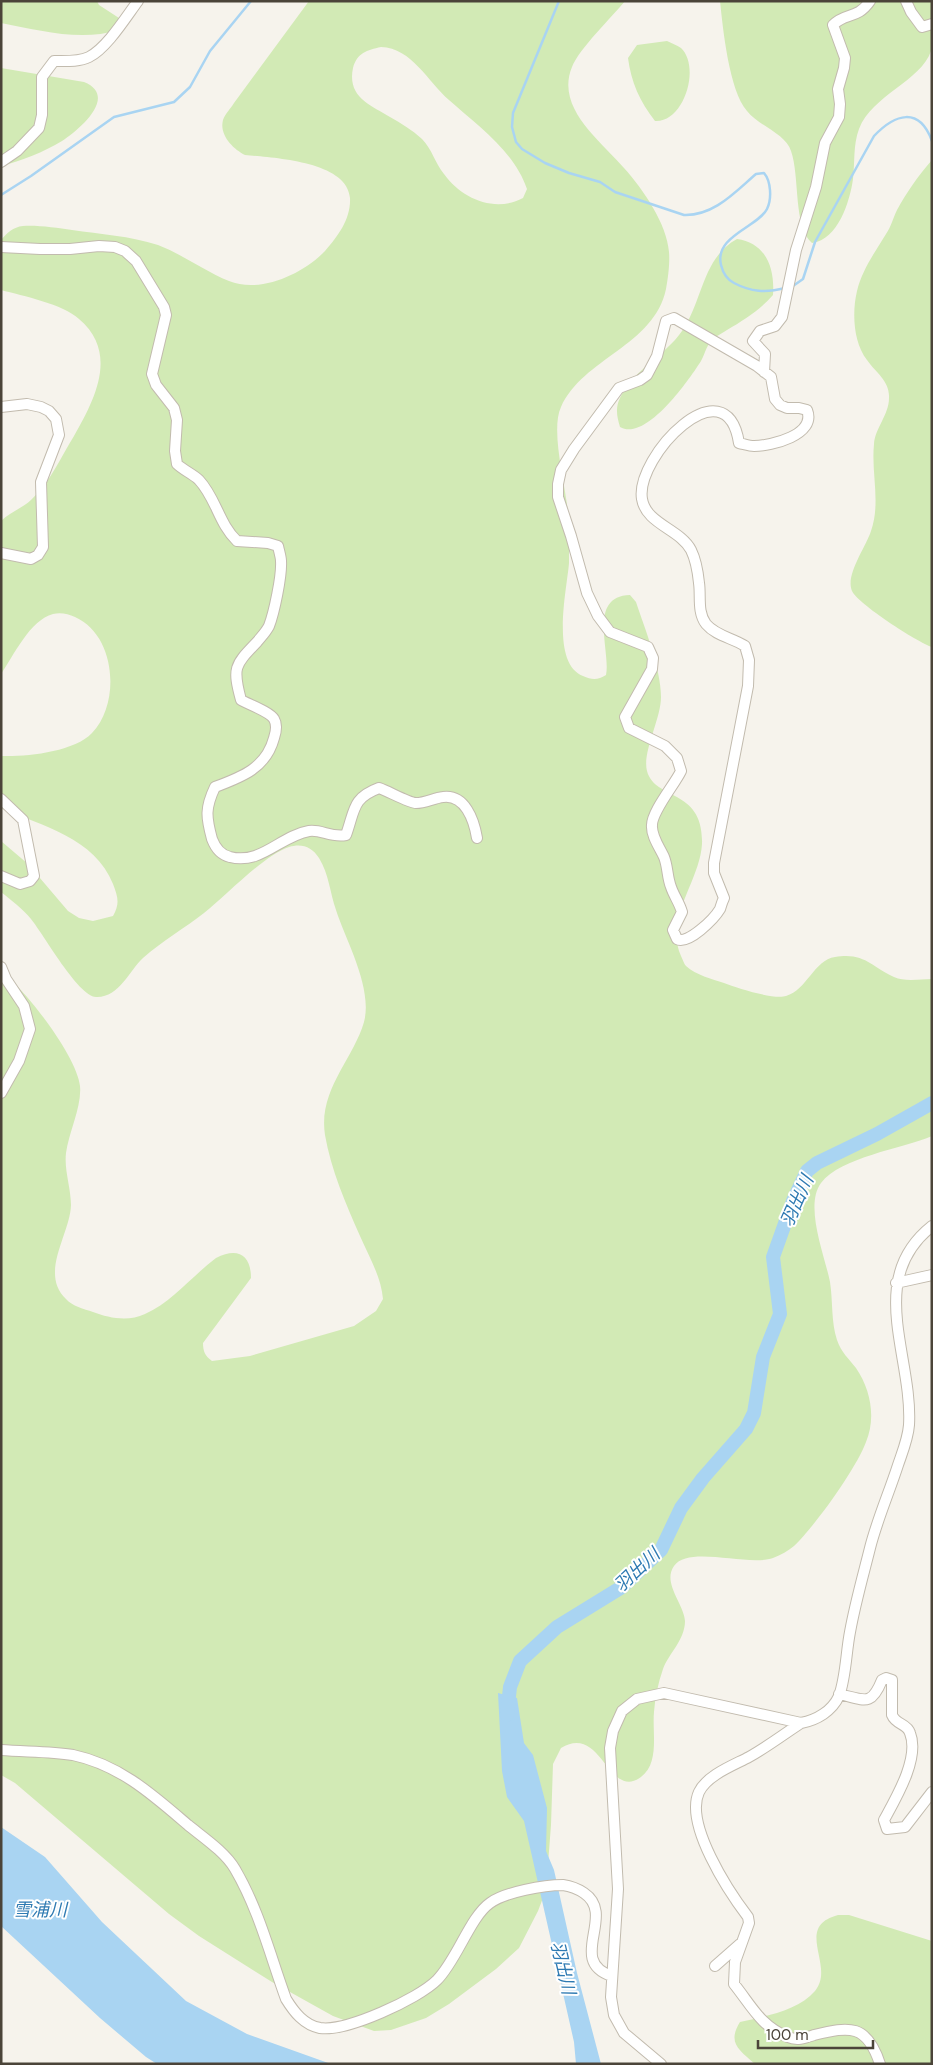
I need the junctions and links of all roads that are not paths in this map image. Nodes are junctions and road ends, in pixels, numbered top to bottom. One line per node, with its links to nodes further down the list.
1 (138, 1): 5 (street)
2 (870, 1): 7 (street)
3 (906, 1): 4 (street)
4 (932, 24)
5 (1, 162)
6 (1, 246): 11 (street)
7 (764, 372): 7 (street)
8 (1, 407): 9 (street)
9 (1, 553)
10 (1, 799): 12 (street)
11 (476, 838)
12 (1, 876)
13 (1, 967): 14 (street)
14 (1, 1093)
15 (932, 1226): 17 (street)
16 (932, 1275): 17 (street)
17 (896, 1282): 18 (street)
18 (839, 1694): 19 (street); 21 (street)
19 (800, 1723): 22 (street); 24 (street)
20 (1, 1750): 24 (street)
21 (932, 1792)
22 (742, 1941): 23 (street); 26 (street)
23 (715, 1966)
24 (612, 1976): 25 (street)
25 (661, 2064)
26 (880, 2064)

